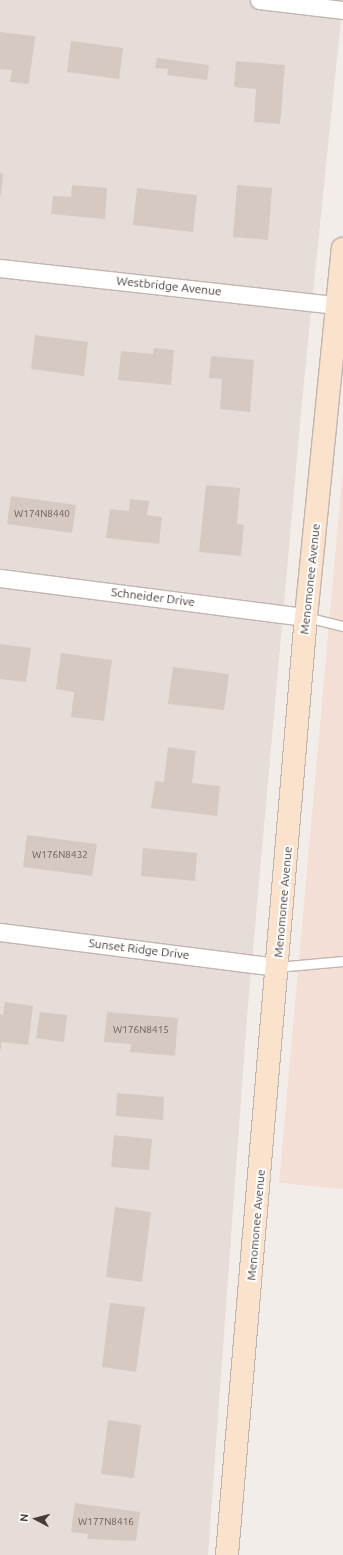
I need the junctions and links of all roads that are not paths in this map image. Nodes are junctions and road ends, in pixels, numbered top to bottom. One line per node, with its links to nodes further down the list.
1 (259, 0): 2 (street)
2 (343, 10)
3 (343, 249): 5 (street, Menomonee Avenue)
4 (0, 268): 5 (street, Westbridge Avenue)
5 (338, 305): 7 (street, Menomonee Avenue)
6 (0, 578): 7 (street, Schneider Drive)
7 (306, 617): 8 (lane); 11 (street, Menomonee Avenue)
8 (343, 626)
9 (0, 932): 11 (street, Sunset Ridge Drive)
10 (343, 961): 11 (lane)
11 (277, 967): 12 (street, Menomonee Avenue)
12 (227, 1555)

